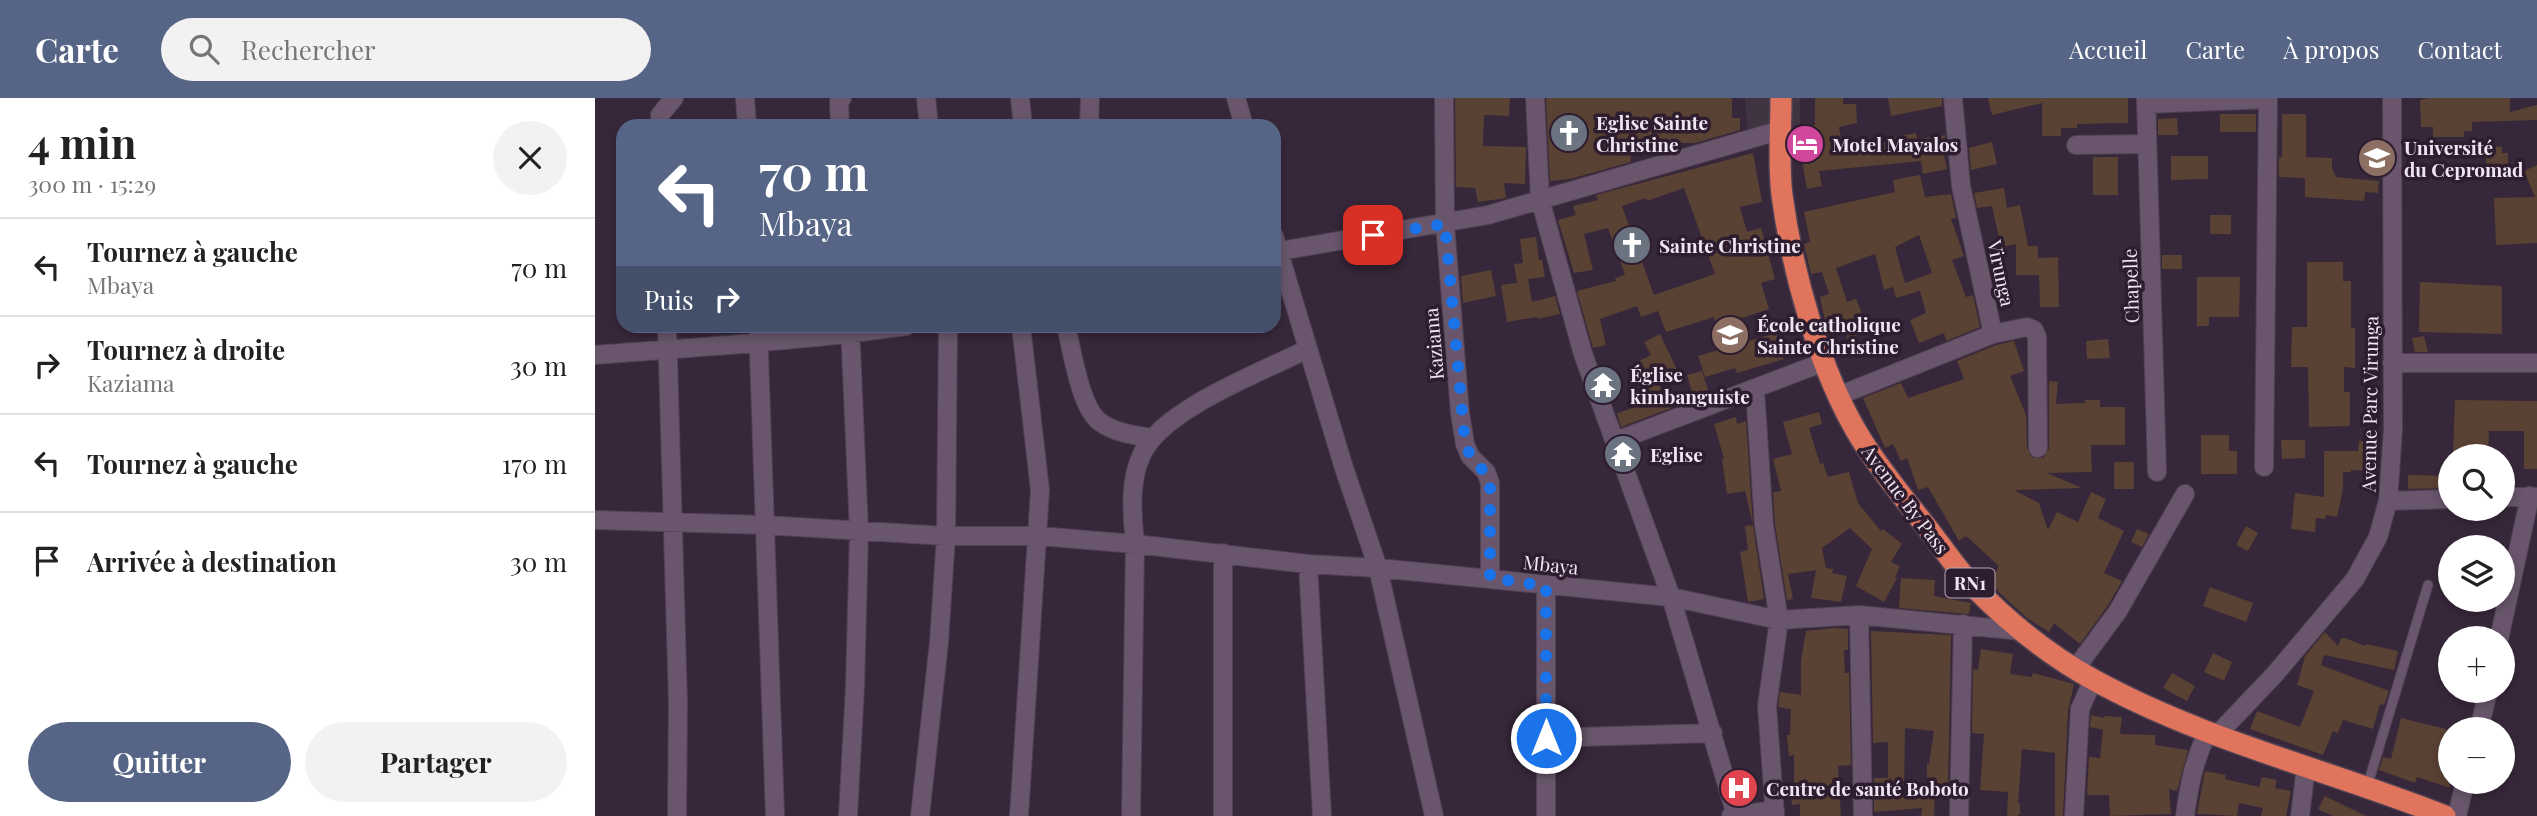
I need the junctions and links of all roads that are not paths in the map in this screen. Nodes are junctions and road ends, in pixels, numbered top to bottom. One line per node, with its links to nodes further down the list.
1 (674, 98): 15 (street)
2 (745, 98): 16 (street)
3 (842, 98): 17 (street)
4 (926, 98): 18 (street)
5 (1020, 98): 19 (street)
6 (1090, 98): 20 (street)
7 (1236, 98): 21 (street)
8 (1444, 98): 26 (street, Kaziama)
9 (1535, 98): 25 (street)
10 (1781, 98): 22 (highway, Avenue By Pass / RN1)
11 (1953, 98): 36 (street, Virunga)
12 (2392, 98): 41 (street, Avenue Parc Virunga)
13 (2268, 99): 14 (street); 48 (street)
14 (2146, 101): 23 (street, Chapelle)
15 (660, 119)
16 (746, 119)
17 (840, 119)
18 (928, 119)
19 (1022, 119)
20 (1089, 119)
21 (1242, 119)
22 (1781, 130): 25 (street); 40 (highway, Avenue By Pass / RN1)
23 (2147, 144): 24 (street); 49 (street, Chapelle)
24 (2076, 145)
25 (1540, 199): 26 (street); 46 (street)
26 (1445, 224): 27 (street); 65 (street, Kaziama)
27 (1281, 245)
28 (1281, 265): 38 (street)
29 (668, 333): 37 (street)
30 (781, 333): 35 (street)
31 (850, 333): 58 (street)
32 (948, 333): 59 (street)
33 (1022, 333): 60 (street)
34 (1068, 333): 45 (street)
35 (758, 334): 37 (street); 57 (street)
36 (1993, 334): 44 (street, Virunga); 47 (street)
37 (669, 349): 39 (street); 56 (street)
38 (1308, 349): 45 (street); 64 (street)
39 (595, 355)
40 (1824, 362): 43 (street); 44 (highway, Avenue By Pass / RN1)
41 (2392, 363): 42 (street); 54 (street, Avenue Parc Virunga)
42 (2537, 363)
43 (1755, 390): 46 (street); 70 (street)
44 (1838, 396): 73 (highway, Avenue By Pass / RN1)
45 (1151, 438): 61 (street)
46 (1616, 441): 68 (street)
47 (2038, 448)
48 (2264, 467)
49 (2157, 472)
50 (2185, 494): 74 (street)
51 (2515, 497): 52 (street)
52 (2534, 497): 72 (street)
53 (2438, 500): 54 (street)
54 (2388, 502): 76 (street, Avenue Parc Virunga)
55 (595, 520): 56 (street, Mbaya)
56 (674, 522): 57 (street, Mbaya); 84 (street)
57 (765, 525): 58 (street, Mbaya); 85 (street)
58 (859, 531): 59 (street, Mbaya); 86 (street)
59 (946, 536): 60 (street, Mbaya); 87 (street)
60 (1038, 537): 61 (street, Mbaya); 88 (street)
61 (1135, 544): 62 (street, Mbaya); 89 (street)
62 (1223, 553): 63 (street, Mbaya); 90 (street)
63 (1308, 564): 64 (street, Mbaya); 91 (street)
64 (1378, 568): 65 (street, Mbaya); 92 (street)
65 (1490, 578): 67 (street, Mbaya)
66 (2428, 585): 79 (lane)
67 (1546, 586): 68 (street, Mbaya); 77 (street)
68 (1671, 597): 70 (street, Mbaya); 75 (street)
69 (1860, 615): 70 (street, Mbaya); 71 (street, Mbaya); 95 (street)
70 (1779, 620): 82 (street)
71 (1963, 624): 73 (street, Mbaya); 96 (street)
72 (2502, 626)
73 (2022, 631): 74 (highway, Avenue By Pass / RN1)
74 (2085, 674): 76 (highway, Avenue By Pass / RN1); 97 (street)
75 (1713, 733): 77 (street); 83 (street)
76 (2212, 734): 78 (highway, Avenue By Pass / RN1); 98 (street)
77 (1546, 738): 93 (street)
78 (2306, 767): 79 (highway, Avenue By Pass / RN1); 99 (street)
79 (2367, 787): 81 (highway, Avenue By Pass / RN1)
80 (2462, 794): 101 (street)
81 (2407, 808): 100 (highway, Avenue By Pass / RN1)
82 (1775, 813): 83 (street)
83 (1736, 815): 94 (street)
84 (677, 816)
85 (775, 816)
86 (848, 816)
87 (920, 816)
88 (1019, 816)
89 (1131, 816)
90 (1223, 816)
91 (1322, 816)
92 (1434, 816)
93 (1546, 816)
94 (1731, 816)
95 (1863, 816)
96 (1959, 816)
97 (2074, 816)
98 (2185, 816)
99 (2300, 816)
100 (2445, 816)
101 (2457, 816)

